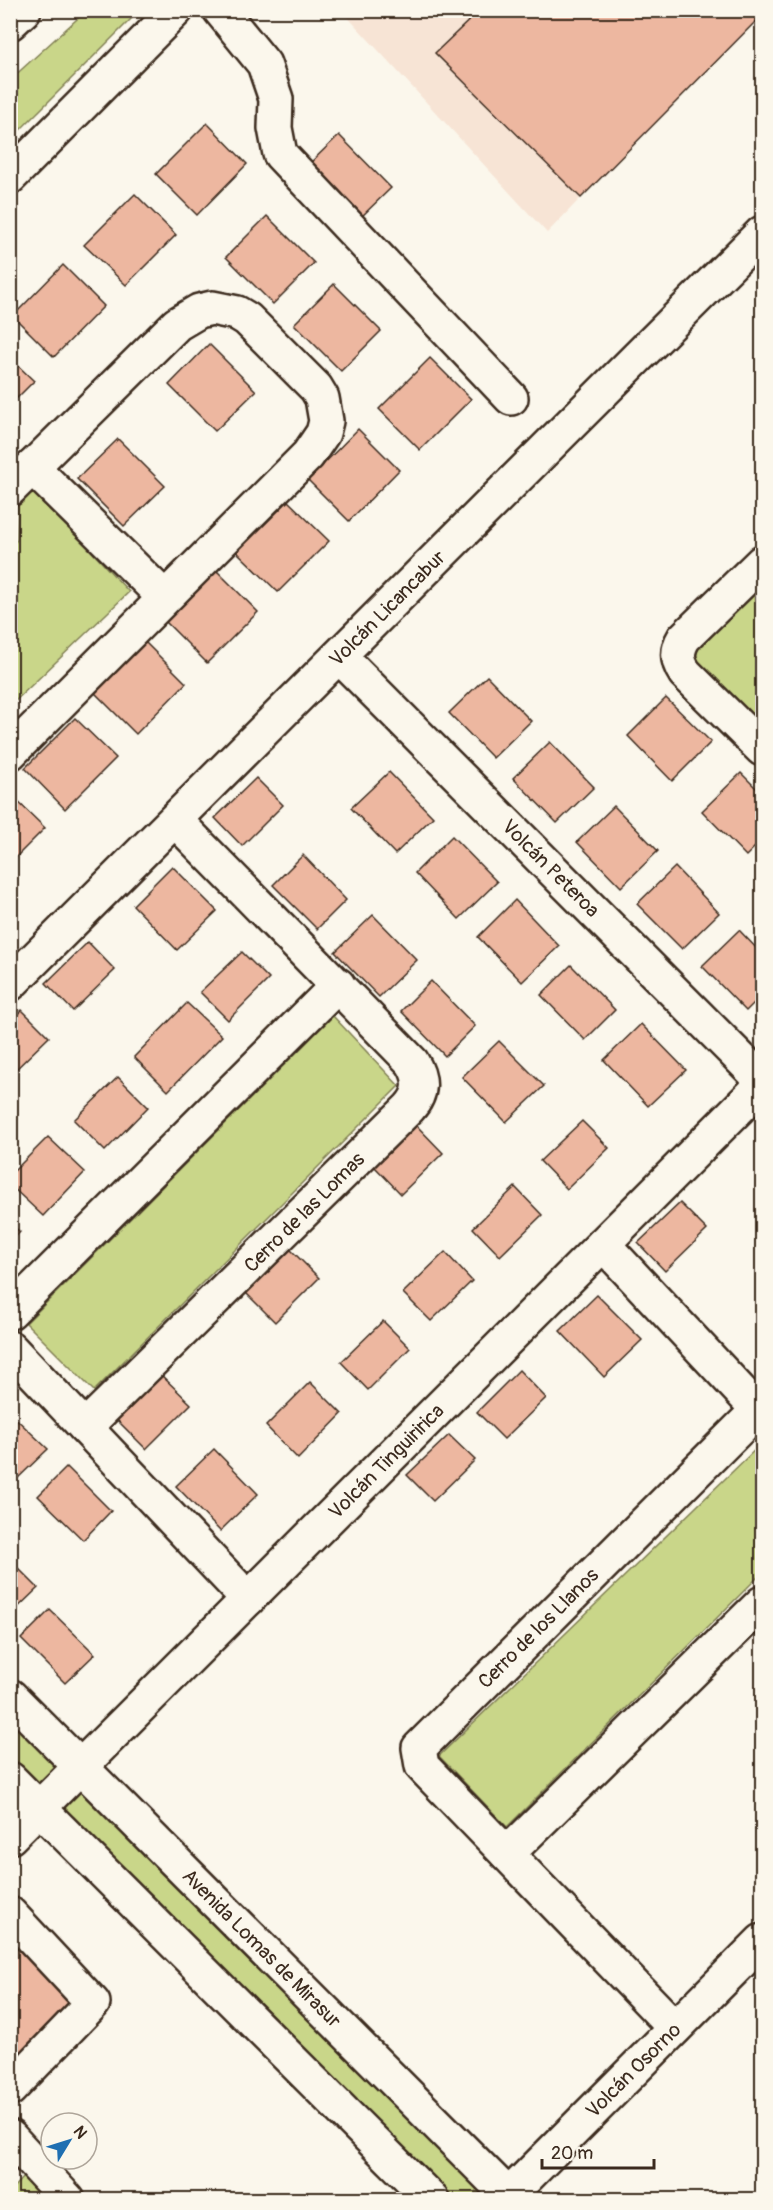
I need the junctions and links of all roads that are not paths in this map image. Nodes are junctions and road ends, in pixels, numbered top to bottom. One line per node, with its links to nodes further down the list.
1 (24, 10): 4 (street)
2 (176, 10): 5 (street)
3 (220, 10): 7 (street)
4 (10, 23)
5 (10, 177)
6 (762, 233): 11 (street, Volcán Licancabur)
7 (511, 398)
8 (21, 478): 10 (street); 10 (street)
9 (762, 562): 12 (street)
10 (164, 597): 13 (street)
11 (339, 656): 14 (street, Volcán Licancabur); 17 (street, Volcán Peteroa)
12 (762, 749)
13 (10, 753)
14 (175, 820): 15 (street, Volcán Licancabur); 16 (street, Cerro de las Lomas)
15 (10, 984)
16 (338, 986): 20 (street); 23 (street, Cerro de las Lomas)
17 (762, 1080)
18 (762, 1085): 19 (street, Volcán Tinguiririca)
19 (603, 1244): 22 (street, Cerro de los Llanos); 24 (street, Volcán Tinguiririca)
20 (10, 1312)
21 (10, 1348): 23 (street)
22 (760, 1412): 31 (street, Cerro de los Llanos)
23 (85, 1427): 24 (street)
24 (248, 1599): 27 (street, Volcán Tinguiririca)
25 (762, 1603): 31 (street)
26 (10, 1696): 27 (street, Avenida Lomas de Mirasur)
27 (81, 1767): 29 (street, Volcán Tinguiririca); 37 (street, Avenida Lomas de Mirasur)
28 (10, 1779): 29 (street)
29 (39, 1808): 30 (street, Volcán Tinguiririca); 39 (street)
30 (10, 1837)
31 (507, 1854): 34 (street, Cerro de los Llanos)
32 (10, 1914): 35 (street)
33 (762, 1941): 34 (street, Volcán Osorno)
34 (675, 2028): 37 (street, Volcán Osorno)
35 (10, 2089)
36 (15, 2151): 38 (street)
37 (508, 2198)
38 (68, 2199)
39 (432, 2199)

